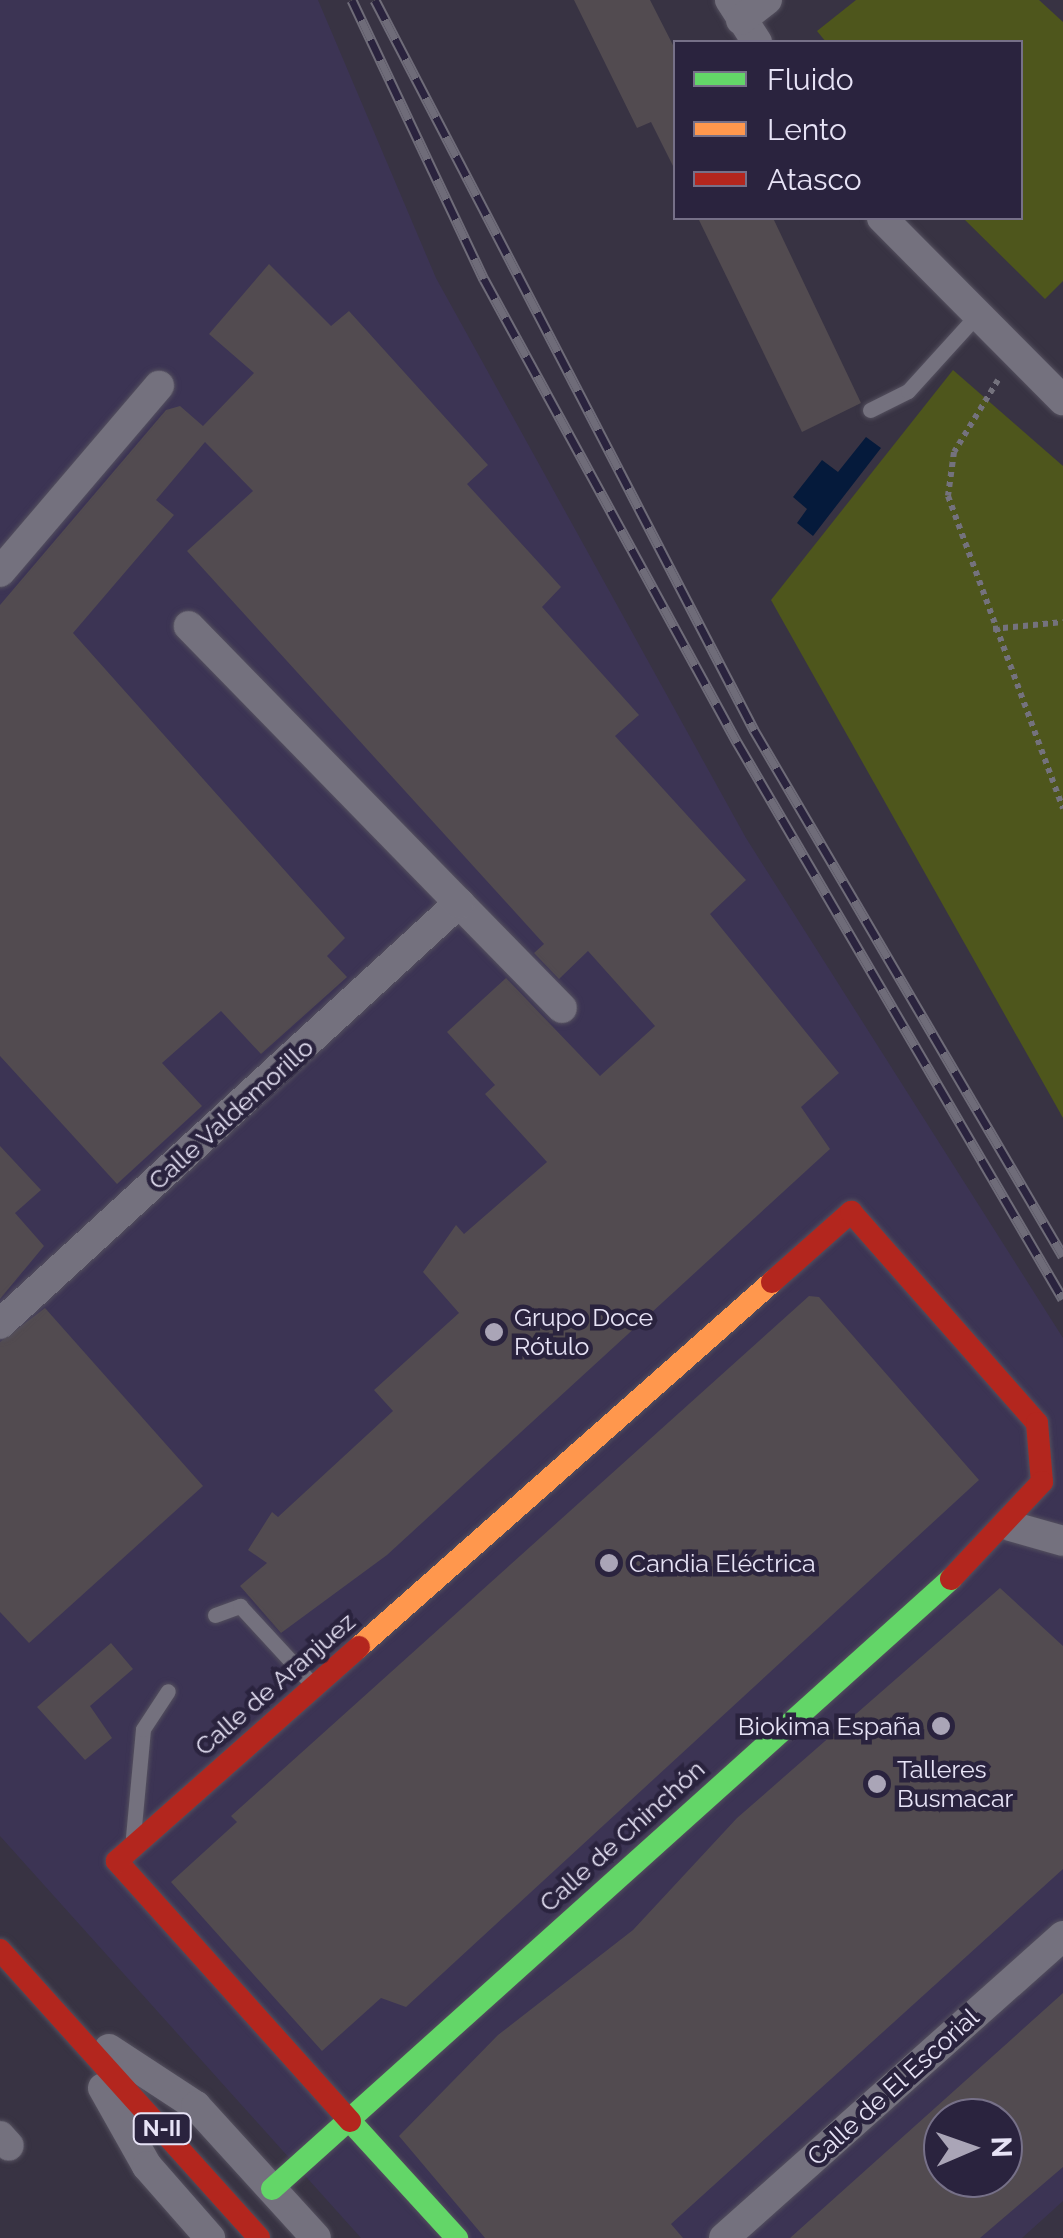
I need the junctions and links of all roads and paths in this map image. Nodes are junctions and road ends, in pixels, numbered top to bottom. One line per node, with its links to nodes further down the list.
1 (767, 0): 2 (street)
2 (743, 21)
3 (884, 220): 4 (street)
4 (976, 315): 5 (street); 8 (lane)
5 (1015, 354): 7 (street); 12 (path)
6 (159, 386): 9 (street)
7 (1063, 400)
8 (870, 410)
9 (0, 572)
10 (1063, 622): 12 (path)
11 (189, 626): 14 (street)
12 (993, 629): 13 (path)
13 (1063, 809)
14 (460, 903): 15 (street); 17 (street, Calle Valdemorillo)
15 (562, 1008)
16 (850, 1212): 18 (street, Calle de Chinchón); 21 (street, Calle de Aranjuez)
17 (0, 1324)
18 (1010, 1526): 19 (street); 27 (street, Calle de Chinchón)
19 (1063, 1542)
20 (215, 1615): 21 (lane)
21 (314, 1686): 23 (street, Calle de Aranjuez)
22 (168, 1691): 23 (lane)
23 (133, 1846): 27 (street)
24 (1063, 1936): 33 (street, Calle de El Escorial)
25 (0, 1950): 26 (street, N-II)
26 (65, 2020): 28 (street); 29 (street); 30 (street, N-II)
27 (348, 2119): 28 (street, Calle de Chinchón); 32 (street)
28 (272, 2189): 31 (street)
29 (210, 2238)
30 (259, 2238)
31 (316, 2238)
32 (457, 2238)
33 (724, 2238)

